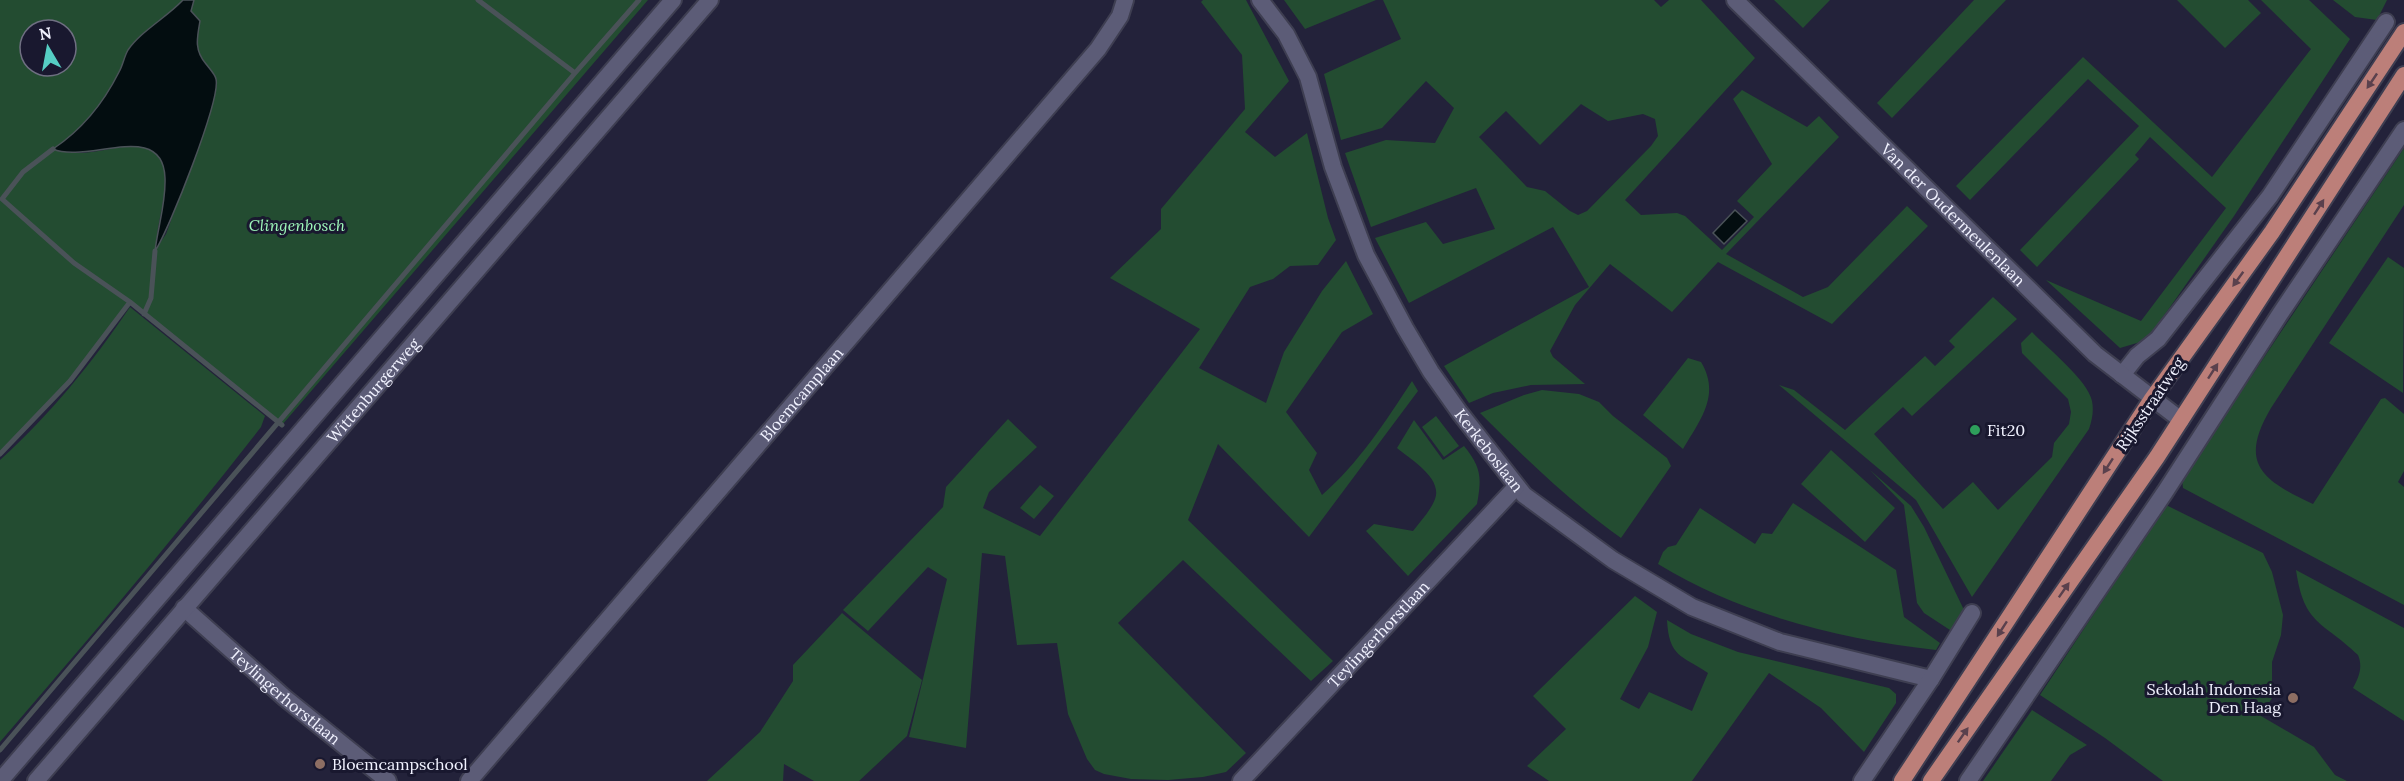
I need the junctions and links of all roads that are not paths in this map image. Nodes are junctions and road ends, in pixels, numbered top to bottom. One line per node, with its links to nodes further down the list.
1 (673, 0): 17 (street, Wittenburgerweg)
2 (710, 0): 14 (street, Wittenburgerweg)
3 (1125, 0): 20 (street, Bloemcamplaan)
4 (1260, 0): 13 (street, Kerkeboslaan)
5 (1735, 0): 10 (street, Van der Oudermeulenlaan)
6 (2386, 22): 10 (street, Rijksstraatweg)
7 (2404, 32): 11 (main road, Rijksstraatweg, one-way to 11)
8 (2404, 75): 12 (main road, Rijksstraatweg, one-way to 8)
9 (2404, 130): 25 (street)
10 (2122, 375): 11 (street, Van der Oudermeulenlaan)
11 (2152, 399): 12 (street, Van der Oudermeulenlaan); 23 (main road, Rijksstraatweg, one-way to 23)
12 (2181, 420): 24 (main road, Rijksstraatweg, one-way to 12)
13 (1516, 487): 16 (street, Kerkeboslaan); 21 (street, Teylingerhorstlaan)
14 (184, 608): 18 (street, Wittenburgerweg); 19 (street, Teylingerhorstlaan)
15 (1972, 613): 16 (street)
16 (1931, 679): 22 (street)
17 (0, 781)
18 (36, 781)
19 (388, 781)
20 (469, 781)
21 (1240, 781)
22 (1862, 781)
23 (1902, 781)
24 (1931, 781)
25 (1968, 781)

